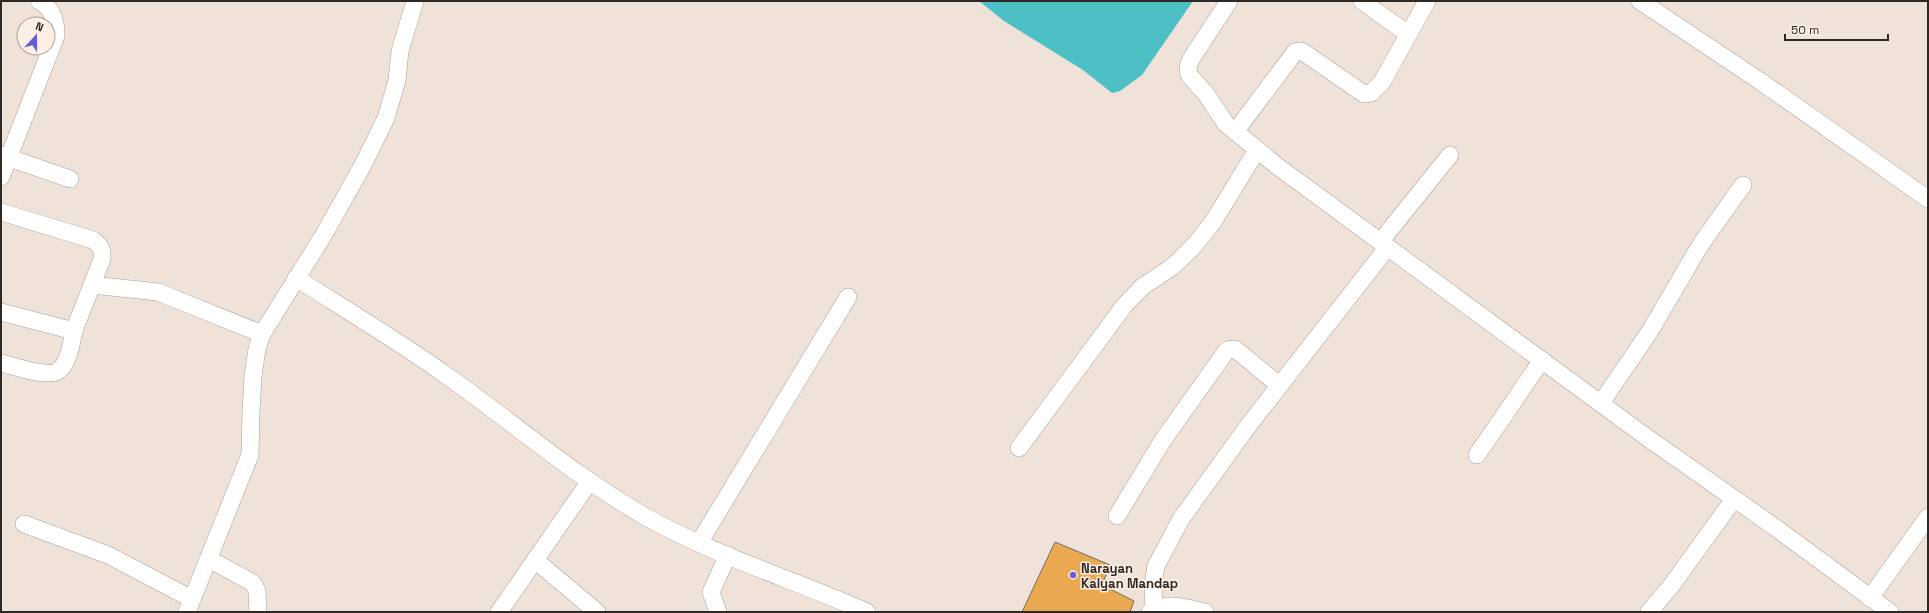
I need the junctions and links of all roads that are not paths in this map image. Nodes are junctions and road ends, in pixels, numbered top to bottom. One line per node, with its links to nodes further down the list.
1 (39, 1): 10 (street)
2 (415, 1): 18 (street)
3 (1229, 1): 8 (street)
4 (1362, 1): 7 (street)
5 (1427, 1): 7 (street)
6 (1640, 1): 15 (street)
7 (1408, 34): 8 (street)
8 (1235, 132): 9 (street)
9 (1257, 150): 17 (street); 28 (street)
10 (5, 156): 12 (street); 13 (street)
11 (1450, 156): 17 (street)
12 (1, 177)
13 (70, 179)
14 (1743, 185): 27 (street)
15 (1928, 199)
16 (1, 212): 19 (street)
17 (1384, 245): 24 (street); 26 (street)
18 (296, 278): 23 (street); 30 (street)
19 (92, 285): 22 (street); 23 (street)
20 (848, 297): 35 (street)
21 (1, 312): 22 (street)
22 (74, 331): 25 (street)
23 (262, 334): 37 (street)
24 (1542, 360): 27 (street); 29 (street)
25 (1, 363)
26 (1279, 385): 32 (street); 41 (street)
27 (1601, 403): 31 (street)
28 (1019, 448)
29 (1478, 455)
30 (590, 481): 35 (street); 38 (street)
31 (1734, 499): 39 (street); 48 (street)
32 (1117, 516)
33 (1928, 517): 39 (street)
34 (24, 524): 40 (street)
35 (699, 543): 36 (street)
36 (728, 555): 45 (street); 46 (street)
37 (209, 559): 40 (street); 42 (street)
38 (535, 560): 43 (street); 44 (street)
39 (1870, 598): 49 (street)
40 (189, 605)
41 (1152, 611): 47 (street)
42 (258, 612)
43 (499, 612)
44 (597, 612)
45 (718, 612)
46 (867, 612)
47 (1205, 612)
48 (1649, 612)
49 (1890, 612)

